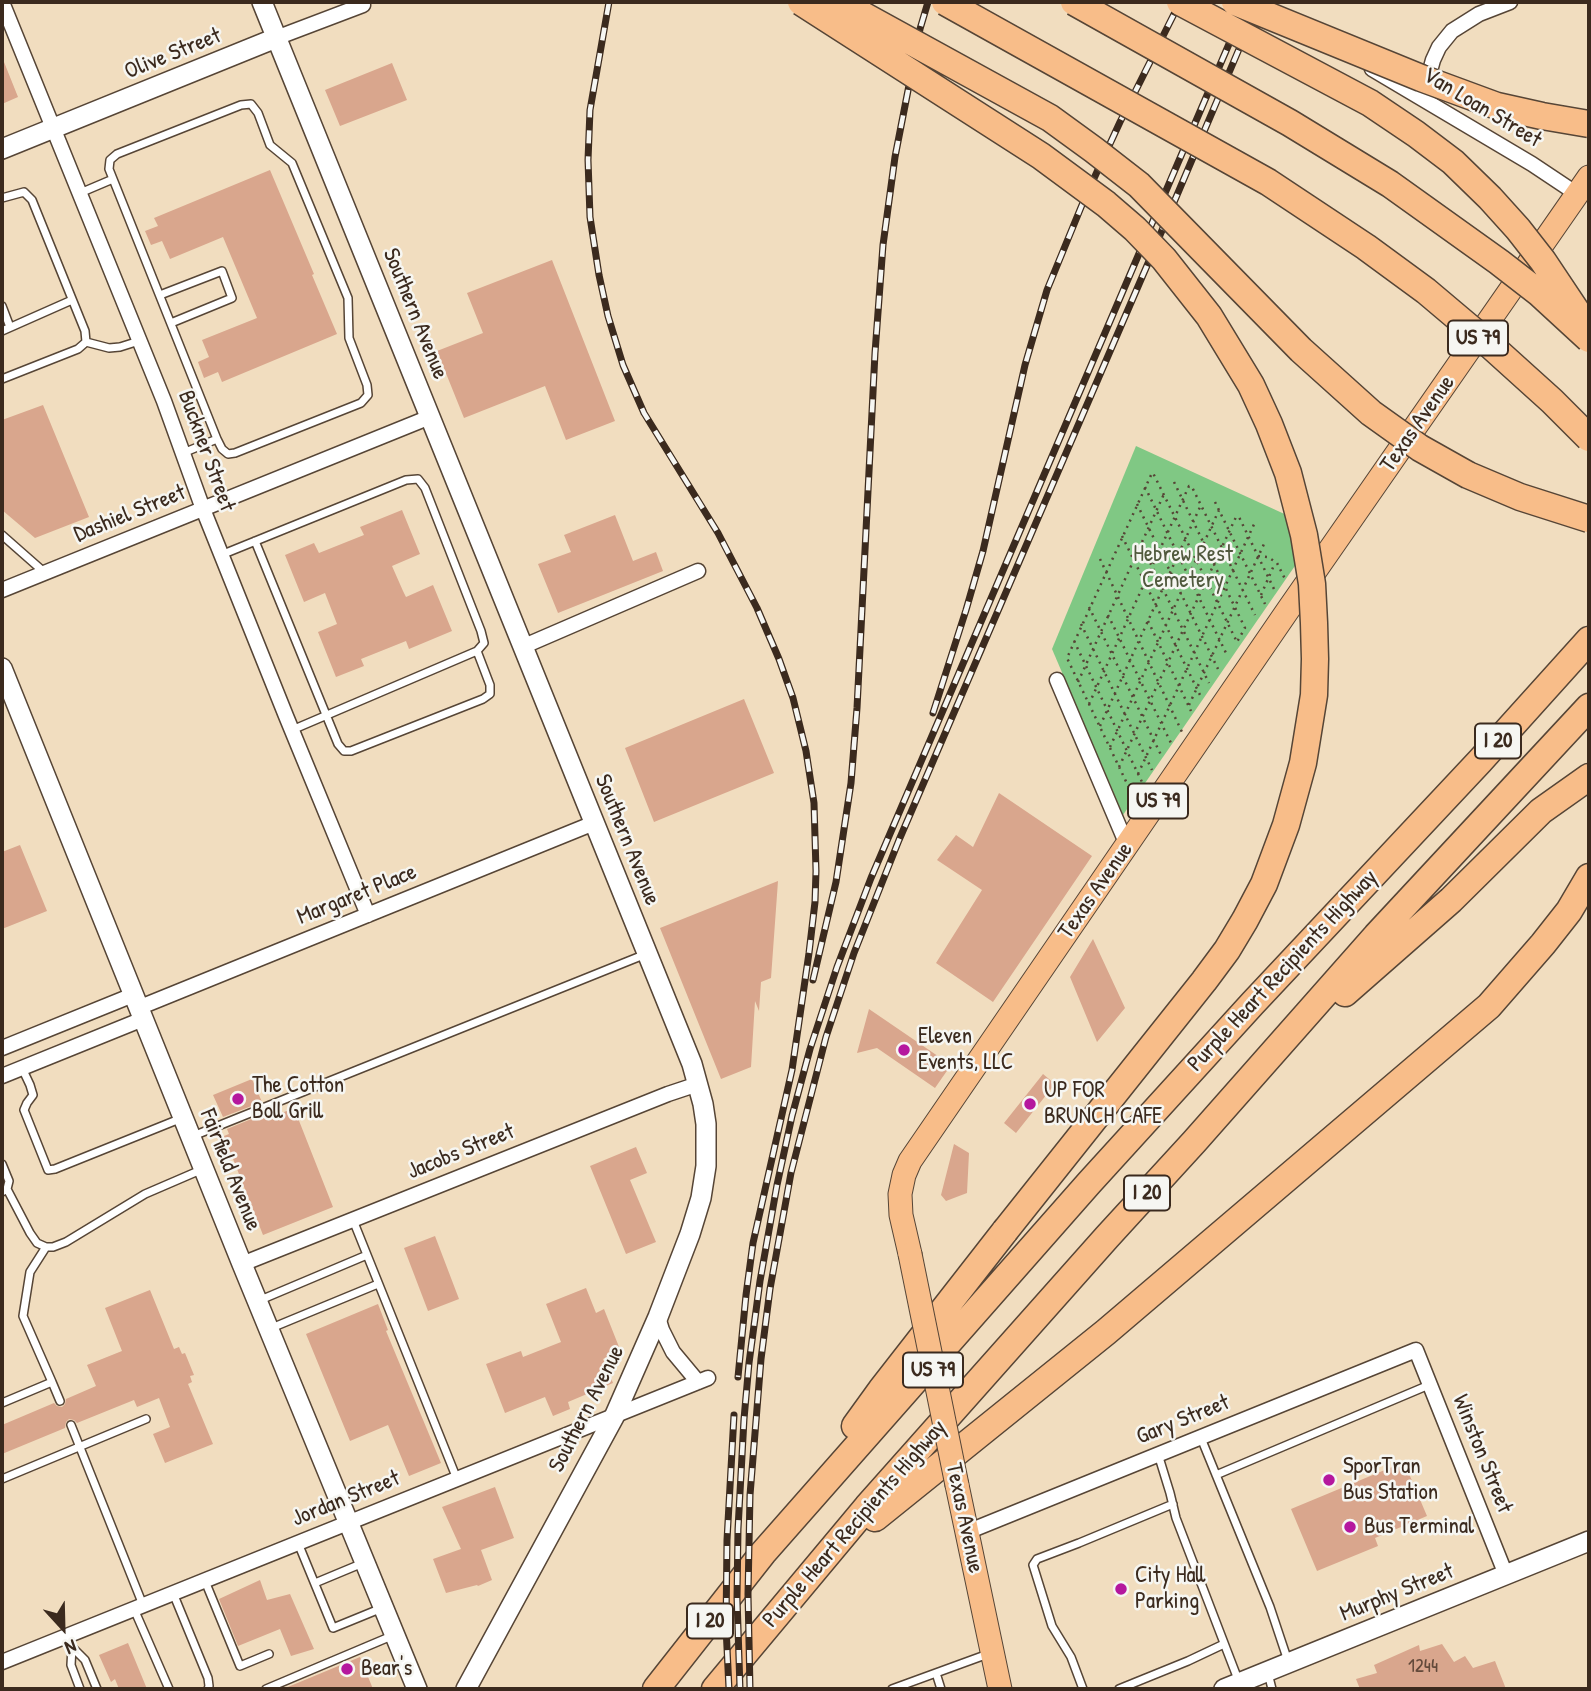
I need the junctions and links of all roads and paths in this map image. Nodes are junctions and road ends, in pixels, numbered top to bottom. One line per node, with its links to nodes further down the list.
1 (2, 2): 15 (street, Buckner Street)
2 (262, 2): 11 (street, Southern Avenue)
3 (801, 2): 218 (highway, bridge)
4 (839, 2): 47 (highway, bridge)
5 (946, 2): 33 (highway, bridge)
6 (1074, 2): 28 (highway, bridge)
7 (1180, 2): 27 (highway, bridge)
8 (1235, 2): 14 (highway, bridge)
9 (1510, 2): 13 (street)
10 (363, 5): 11 (street, Olive Street)
11 (276, 38): 15 (street, Olive Street); 32 (street, Southern Avenue)
12 (1362, 63): 13 (street, Van Loan Street)
13 (1422, 100): 18 (street, Van Loan Street)
14 (1589, 124)
15 (54, 128): 16 (street, Olive Street); 19 (street, Buckner Street)
16 (2, 149)
17 (113, 179): 19 (lane); 21 (lane); 34 (lane)
18 (1583, 186): 176 (main road, Texas Avenue / US 79)
19 (79, 194): 29 (street, Buckner Street)
20 (2, 198): 22 (lane)
21 (160, 295): 24 (lane); 24 (lane)
22 (72, 300): 25 (lane); 30 (lane)
23 (2, 306): 25 (lane)
24 (171, 323): 34 (lane)
25 (10, 327): 26 (lane)
26 (2, 331)
27 (1589, 332)
28 (1589, 339)
29 (139, 341): 30 (lane); 35 (street, Buckner Street)
30 (86, 342): 31 (lane)
31 (2, 379)
32 (430, 417): 43 (street, Dashiel Street); 118 (street, Southern Avenue)
33 (1589, 438)
34 (217, 439): 35 (lane)
35 (183, 453): 43 (street, Buckner Street)
36 (1174, 482): 39 (path)
37 (1144, 486): 38 (path); 41 (path); 45 (path)
38 (1164, 495): 45 (path); 46 (path)
39 (1183, 500): 42 (path); 46 (path); 49 (path)
40 (1215, 502): 44 (path)
41 (1137, 504): 51 (path); 55 (path)
42 (1201, 505): 49 (path); 50 (path)
43 (203, 509): 65 (street, Buckner Street); 76 (street, Dashiel Street)
44 (1219, 510): 50 (path); 52 (path)
45 (1157, 511): 51 (path); 53 (path)
46 (1175, 517): 53 (path); 57 (path)
47 (1589, 519)
48 (1255, 520): 56 (path)
49 (1193, 522): 57 (path); 59 (path)
50 (1211, 527): 59 (path); 62 (path)
51 (1149, 528): 60 (path); 63 (path)
52 (1230, 531): 56 (path); 62 (path); 64 (path)
53 (1168, 533): 63 (path); 66 (path)
54 (2, 535): 76 (lane)
55 (1122, 536): 69 (path); 77 (path)
56 (1248, 537): 64 (path); 67 (path)
57 (1185, 538): 66 (path); 70 (path)
58 (255, 541): 65 (lane); 121 (lane); 155 (lane)
59 (1204, 543): 70 (path); 72 (path)
60 (1141, 544): 69 (path); 73 (path)
61 (1264, 544): 67 (path)
62 (1222, 548): 72 (path); 74 (path)
63 (1160, 550): 73 (path); 78 (path)
64 (1240, 553): 74 (path); 79 (path)
65 (221, 555): 159 (street, Buckner Street)
66 (1178, 555): 78 (path); 80 (path)
67 (1258, 556): 71 (path); 79 (path); 81 (path)
68 (1100, 559): 77 (path)
69 (1133, 560): 84 (path); 91 (path)
70 (1196, 560): 80 (path); 82 (path)
71 (1276, 562): 81 (path); 83 (path)
72 (1214, 564): 82 (path); 85 (path)
73 (1152, 566): 84 (path); 86 (path)
74 (1233, 570): 85 (path); 89 (path)
75 (698, 571): 118 (street)
76 (45, 572): 88 (street, Dashiel Street)
77 (1105, 572): 91 (path); 97 (path)
78 (1170, 572): 86 (path); 90 (path)
79 (1250, 574): 89 (path); 92 (path)
80 (1189, 576): 90 (path); 93 (path)
81 (1269, 578): 87 (path); 92 (path)
82 (1206, 581): 93 (path); 94 (path)
83 (1286, 582)
84 (1145, 583): 95 (path); 103 (path)
85 (1225, 587): 94 (path); 98 (path)
86 (1163, 588): 95 (path); 99 (path)
87 (1274, 589)
88 (2, 590)
89 (1243, 590): 98 (path); 102 (path)
90 (1181, 593): 99 (path); 100 (path)
91 (1117, 595): 101 (path); 103 (path)
92 (1261, 595): 96 (path)
93 (1199, 597): 100 (path); 104 (path)
94 (1217, 603): 104 (path); 106 (path)
95 (1155, 604): 105 (path); 108 (path)
96 (1265, 604)
97 (1089, 607): 107 (path); 109 (path)
98 (1235, 607): 106 (path); 106 (path)
99 (1173, 610): 108 (path); 110 (path)
100 (1191, 614): 110 (path); 111 (path)
101 (1108, 615): 109 (path); 112 (path)
102 (1255, 615)
103 (1128, 619): 112 (path); 113 (path)
104 (1210, 620): 111 (path); 114 (path)
105 (1148, 621): 113 (path); 117 (path)
106 (1228, 623): 114 (path)
107 (1081, 624): 116 (path); 120 (path)
108 (1166, 626): 117 (path); 119 (path)
109 (1101, 631): 120 (path); 124 (path)
110 (1184, 631): 119 (path); 122 (path)
111 (1202, 637): 122 (path); 125 (path)
112 (1119, 639): 124 (path); 126 (path)
113 (1139, 640): 126 (path); 127 (path)
114 (1220, 640): 123 (path); 125 (path)
115 (1589, 640): 218 (highway, Purple Heart Recipients Highway / I 20)
116 (1074, 641): 129 (path); 137 (path)
117 (1158, 643): 127 (path); 128 (path)
118 (522, 647): 175 (street, Southern Avenue)
119 (1176, 647): 128 (path); 131 (path)
120 (1093, 648): 129 (path); 133 (path)
121 (477, 651): 155 (lane); 155 (lane)
122 (1195, 653): 131 (path); 134 (path)
123 (1226, 653)
124 (1112, 655): 133 (path); 135 (path)
125 (1212, 656): 132 (path); 134 (path)
126 (1130, 660): 135 (path); 138 (path)
127 (1149, 662): 138 (path); 139 (path)
128 (1168, 664): 139 (path); 141 (path)
129 (1085, 665): 137 (path); 142 (path)
130 (2, 668): 180 (street, Fairfield Avenue)
131 (1187, 669): 141 (path); 143 (path)
132 (1218, 669)
133 (1104, 671): 142 (path); 144 (path)
134 (1204, 672): 140 (path); 143 (path)
135 (1123, 677): 144 (path); 146 (path)
136 (1057, 680): 176 (street)
137 (1078, 682): 148 (path)
138 (1140, 682): 146 (path); 147 (path)
139 (1159, 683): 147 (path); 150 (path)
140 (1209, 683)
141 (1179, 686): 149 (path); 150 (path)
142 (1097, 688): 148 (path); 152 (path)
143 (1196, 688): 145 (path); 149 (path)
144 (1115, 693): 152 (path); 154 (path)
145 (1201, 697)
146 (1133, 698): 154 (path); 156 (path)
147 (1151, 702): 156 (path); 157 (path)
148 (1089, 704): 158 (path)
149 (1189, 705): 153 (path)
150 (1170, 706): 157 (path); 162 (path)
151 (1589, 706): 182 (highway, Purple Heart Recipients Highway / I 20)
152 (1107, 710): 158 (path); 160 (path)
153 (1191, 711)
154 (1125, 715): 160 (path); 161 (path)
155 (326, 716): 159 (lane)
156 (1143, 718): 161 (path); 163 (path)
157 (1161, 724): 163 (path); 164 (path)
158 (1100, 726): 165 (path)
159 (292, 731): 178 (street, Buckner Street)
160 (1118, 732): 165 (path); 166 (path)
161 (1135, 735): 166 (path); 168 (path)
162 (1183, 735)
163 (1154, 740): 167 (path); 168 (path)
164 (1171, 743)
165 (1110, 747): 169 (path)
166 (1127, 751): 169 (path); 171 (path)
167 (1161, 755)
168 (1146, 757): 170 (path); 171 (path)
169 (1119, 767): 174 (path)
170 (1152, 770)
171 (1138, 774): 173 (path)
172 (1589, 777): 182 (highway)
173 (1142, 782)
174 (1132, 794)
175 (594, 823): 178 (street, Margaret Place); 179 (street, Southern Avenue)
176 (1127, 845): 215 (main road, Texas Avenue / US 79, bridge)
177 (1589, 877): 219 (highway)
178 (368, 915): 180 (street, Margaret Place)
179 (647, 954): 185 (street, Southern Avenue); 187 (lane)
180 (138, 1007): 181 (street, Margaret Place); 183 (street, Margaret Place); 186 (street, Fairfield Avenue)
181 (2, 1048)
182 (1269, 1058): 219 (highway, Purple Heart Recipients Highway / I 20)
183 (22, 1068): 184 (street, Margaret Place); 186 (lane)
184 (2, 1076)
185 (698, 1084): 191 (street, Jacobs Street); 197 (street, Southern Avenue)
186 (183, 1118): 187 (street, Fairfield Avenue)
187 (190, 1137): 189 (street, Fairfield Avenue)
188 (2, 1164): 190 (lane)
189 (203, 1169): 192 (lane); 194 (street, Fairfield Avenue)
190 (4, 1191): 192 (lane)
191 (353, 1220): 193 (lane); 194 (street, Jacobs Street)
192 (46, 1247): 200 (lane)
193 (367, 1255): 195 (lane); 196 (lane)
194 (242, 1264): 196 (street, Fairfield Avenue)
195 (378, 1284): 198 (lane); 212 (lane)
196 (257, 1301): 198 (street, Fairfield Avenue)
197 (658, 1317): 204 (street, Southern Avenue); 204 (street, Jordan Street)
198 (268, 1329): 214 (street, Fairfield Avenue)
199 (1416, 1350): 201 (street, Winston Street); 207 (street, Gary Street)
200 (52, 1382): 202 (lane); 203 (lane)
201 (1429, 1385): 210 (lane); 221 (street, Winston Street)
202 (60, 1401)
203 (2, 1403)
204 (614, 1417): 212 (street, Jordan Street); 245 (street, Southern Avenue)
205 (146, 1419): 208 (lane)
206 (71, 1426): 208 (lane)
207 (1200, 1437): 209 (street, Gary Street); 210 (lane)
208 (79, 1447): 211 (lane); 225 (lane)
209 (1158, 1454): 213 (lane); 215 (street, Gary Street)
210 (1216, 1475): 233 (lane)
211 (2, 1479)
212 (457, 1479): 214 (street, Jordan Street)
213 (1173, 1504): 229 (lane); 251 (lane)
214 (347, 1523): 217 (street, Jordan Street); 220 (street, Fairfield Avenue)
215 (967, 1532): 230 (main road, Texas Avenue / US 79)
216 (1589, 1541): 221 (street, Murphy Street)
217 (298, 1543): 222 (street, Jordan Street); 223 (lane)
218 (763, 1553): 246 (highway, Purple Heart Recipients Highway / I 20)
219 (821, 1561): 247 (highway, Purple Heart Recipients Highway / I 20)
220 (364, 1563): 223 (lane); 226 (street, Fairfield Avenue)
221 (1506, 1575): 233 (street, Murphy Street)
222 (205, 1580): 224 (street, Jordan Street); 231 (lane)
223 (314, 1583): 226 (lane)
224 (173, 1593): 225 (street, Jordan Street); 241 (lane)
225 (138, 1607): 228 (street, Jordan Street); 240 (lane)
226 (383, 1608): 227 (street, Fairfield Avenue)
227 (394, 1635): 235 (lane); 244 (street, Fairfield Avenue)
228 (69, 1641): 232 (street, Jordan Street); 238 (lane); 239 (lane)
229 (1224, 1644): 237 (lane); 252 (lane)
230 (992, 1652): 234 (lane); 250 (main road, Texas Avenue / US 79)
231 (269, 1654)
232 (2, 1662)
233 (1289, 1663): 236 (street, Murphy Street)
234 (936, 1673): 248 (lane); 249 (lane)
235 (287, 1680): 242 (lane); 243 (lane)
236 (1270, 1680): 237 (street, Murphy Street)
237 (1231, 1686)
238 (80, 1689)
239 (97, 1689)
240 (169, 1689)
241 (208, 1689)
242 (266, 1689)
243 (291, 1689)
244 (417, 1689)
245 (466, 1689)
246 (656, 1689)
247 (715, 1689)
248 (892, 1689)
249 (941, 1689)
250 (1000, 1689)
251 (1083, 1689)
252 (1119, 1689)

